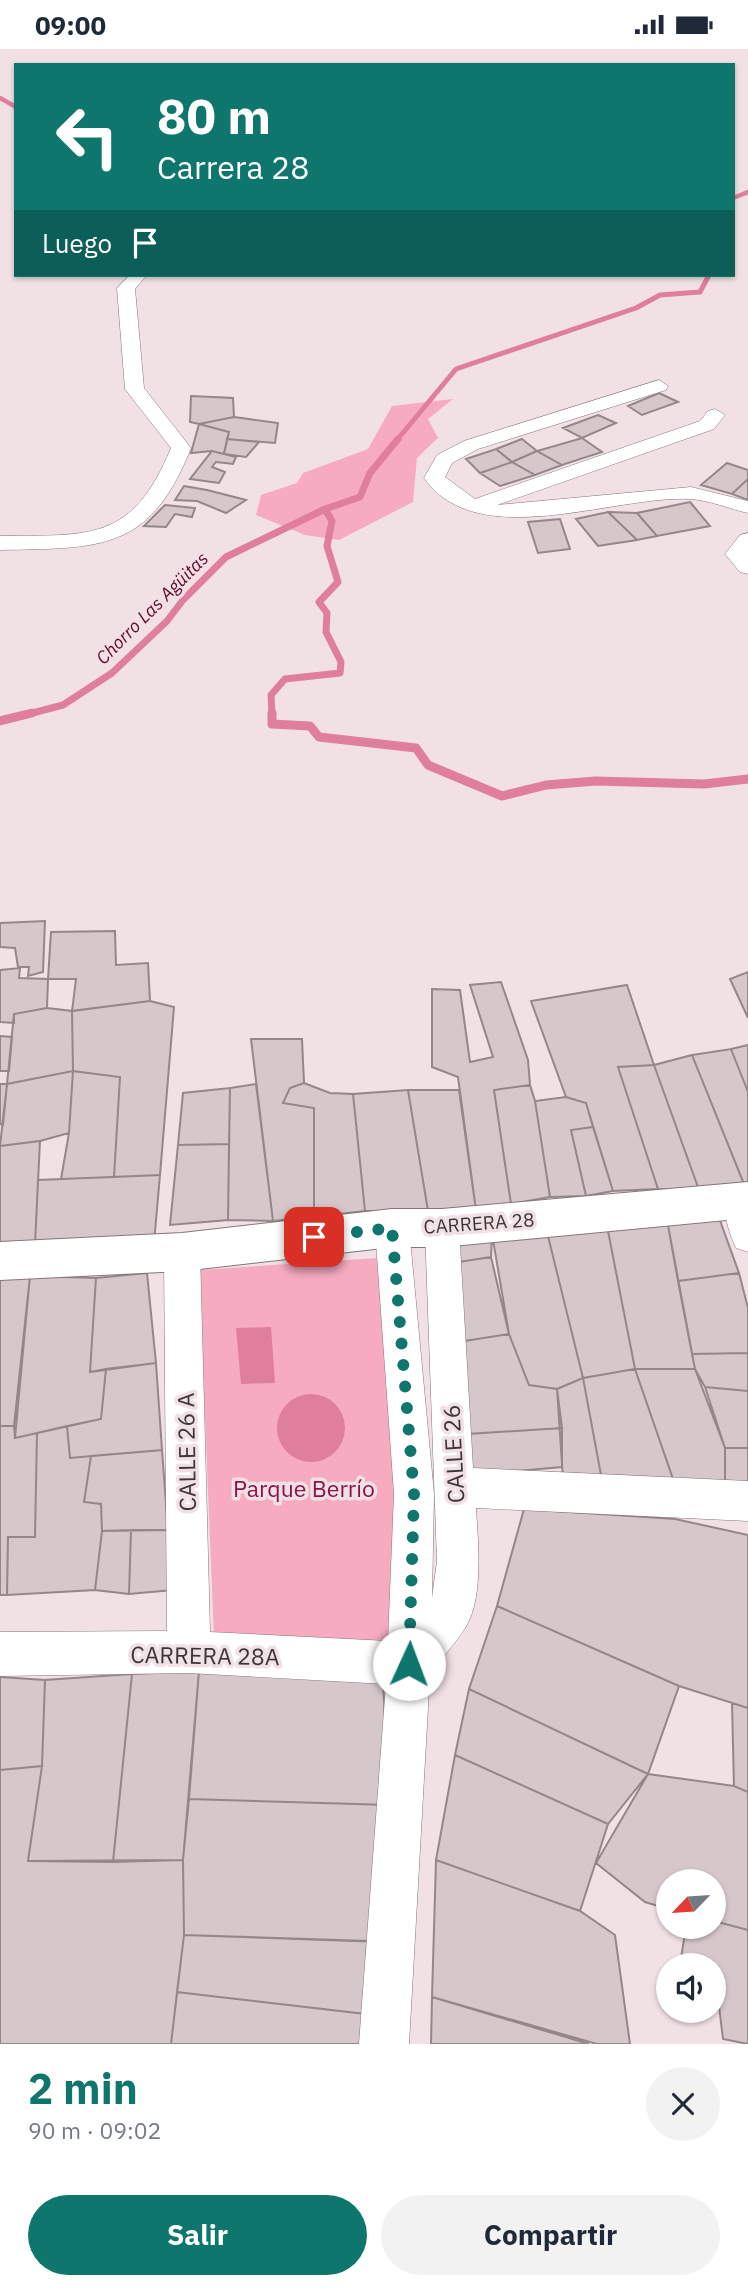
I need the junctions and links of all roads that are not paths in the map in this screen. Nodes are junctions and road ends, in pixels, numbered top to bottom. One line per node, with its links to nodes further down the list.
1 (137, 277): 7 (street)
2 (659, 386): 4 (street)
3 (715, 415): 4 (street)
4 (474, 507): 5 (street)
5 (748, 507)
6 (748, 540): 8 (street)
7 (0, 543)
8 (748, 567)
9 (746, 1212): 11 (main road, CARRERA 28)
10 (392, 1228): 11 (main road, CARRERA 28); 12 (main road, CARRERA 28); 18 (street, CALLE 26)
11 (442, 1228): 14 (street, CALLE 26)
12 (183, 1252): 13 (main road, CARRERA 28); 16 (street, CALLE 26 A)
13 (0, 1261)
14 (455, 1487): 15 (street); 18 (street, CALLE 26)
15 (748, 1501)
16 (189, 1653): 17 (street, CARRERA 28A); 18 (street, CARRERA 28A)
17 (0, 1654)
18 (409, 1664): 19 (street, CALLE 26)
19 (384, 2044)

